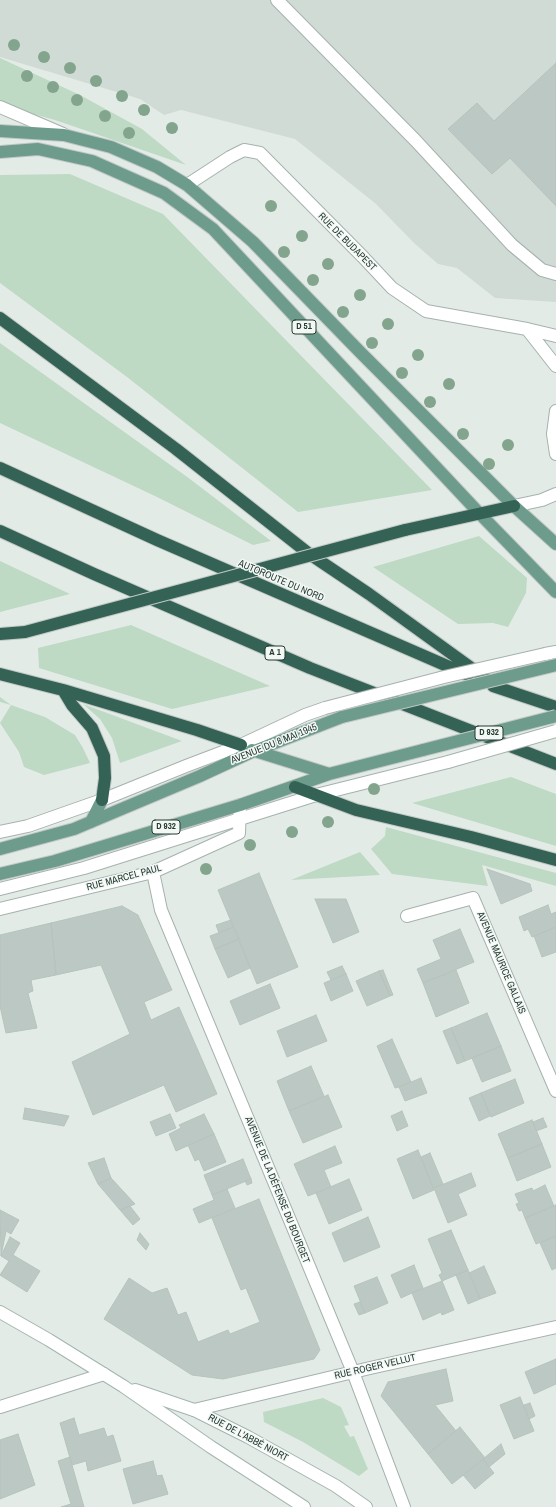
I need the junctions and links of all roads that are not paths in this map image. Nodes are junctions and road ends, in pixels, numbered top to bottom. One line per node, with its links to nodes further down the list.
1 (277, 0): 7 (street)
2 (0, 106): 4 (street)
3 (0, 131): 4 (main road, D 51)
4 (64, 135): 6 (main road, D 51)
5 (0, 152): 17 (main road, D 51)
6 (187, 185): 9 (street, RUE DE BUDAPEST); 16 (main road, D 51)
7 (556, 274)
8 (0, 318): 25 (highway)
9 (527, 329): 10 (street, RUE DE BUDAPEST); 11 (street)
10 (556, 336)
11 (556, 366)
12 (556, 411): 13 (street)
13 (556, 454)
14 (0, 468): 25 (highway, AUTOROUTE DU NORD)
15 (556, 494): 16 (street)
16 (514, 506): 17 (highway); 19 (main road, D 51)
17 (479, 513): 20 (main road, D 51); 21 (highway, bridge)
18 (0, 531): 32 (highway, A 1)
19 (556, 544)
20 (556, 592)
21 (0, 634)
22 (550, 653): 30 (street, bridge)
23 (556, 665): 31 (main road, AVENUE DU 8 MAI 1945, bridge)
24 (0, 674): 26 (highway)
25 (499, 688): 27 (highway, AUTOROUTE DU NORD)
26 (63, 690): 30 (highway); 36 (highway)
27 (556, 707)
28 (556, 716): 33 (main road, D 932, bridge)
29 (556, 731): 35 (street, bridge)
30 (241, 745): 31 (main road); 36 (street)
31 (254, 751): 33 (main road); 39 (main road, AVENUE DU 8 MAI 1945)
32 (556, 764)
33 (329, 774): 34 (main road, D 932)
34 (294, 787): 35 (highway); 37 (main road, D 932)
35 (316, 795): 38 (street); 42 (highway)
36 (102, 800): 39 (main road); 40 (street)
37 (240, 805): 38 (street, RUE MARCEL PAUL); 44 (main road, D 932)
38 (239, 820): 43 (street, RUE MARCEL PAUL); 45 (street)
39 (91, 822): 41 (main road, AVENUE DU 8 MAI 1945)
40 (0, 832)
41 (0, 849)
42 (556, 860)
43 (153, 872): 46 (street, RUE MARCEL PAUL); 51 (street, AVENUE DE LA DÉFENSE DU BOURGET)
44 (0, 874)
45 (0, 888)
46 (0, 909)
47 (407, 916): 48 (street, AVENUE MAURICE GALLAIS)
48 (556, 1091)
49 (3, 1312): 52 (street, RUE DE L'ABBÉ NIORT)
50 (556, 1327): 51 (street, RUE ROGER VELLUT)
51 (353, 1372): 55 (street, RUE ROGER VELLUT); 58 (street, AVENUE DE LA DÉFENSE DU BOURGET)
52 (104, 1374): 53 (street, RUE DE L'ABBÉ NIORT); 54 (street)
53 (123, 1386): 55 (street, RUE DE L'ABBÉ NIORT); 56 (street, RUE DE L'ABBÉ NIORT)
54 (0, 1407)
55 (194, 1410): 57 (street, RUE DE L'ABBÉ NIORT)
56 (304, 1507)
57 (366, 1507)
58 (404, 1507)

